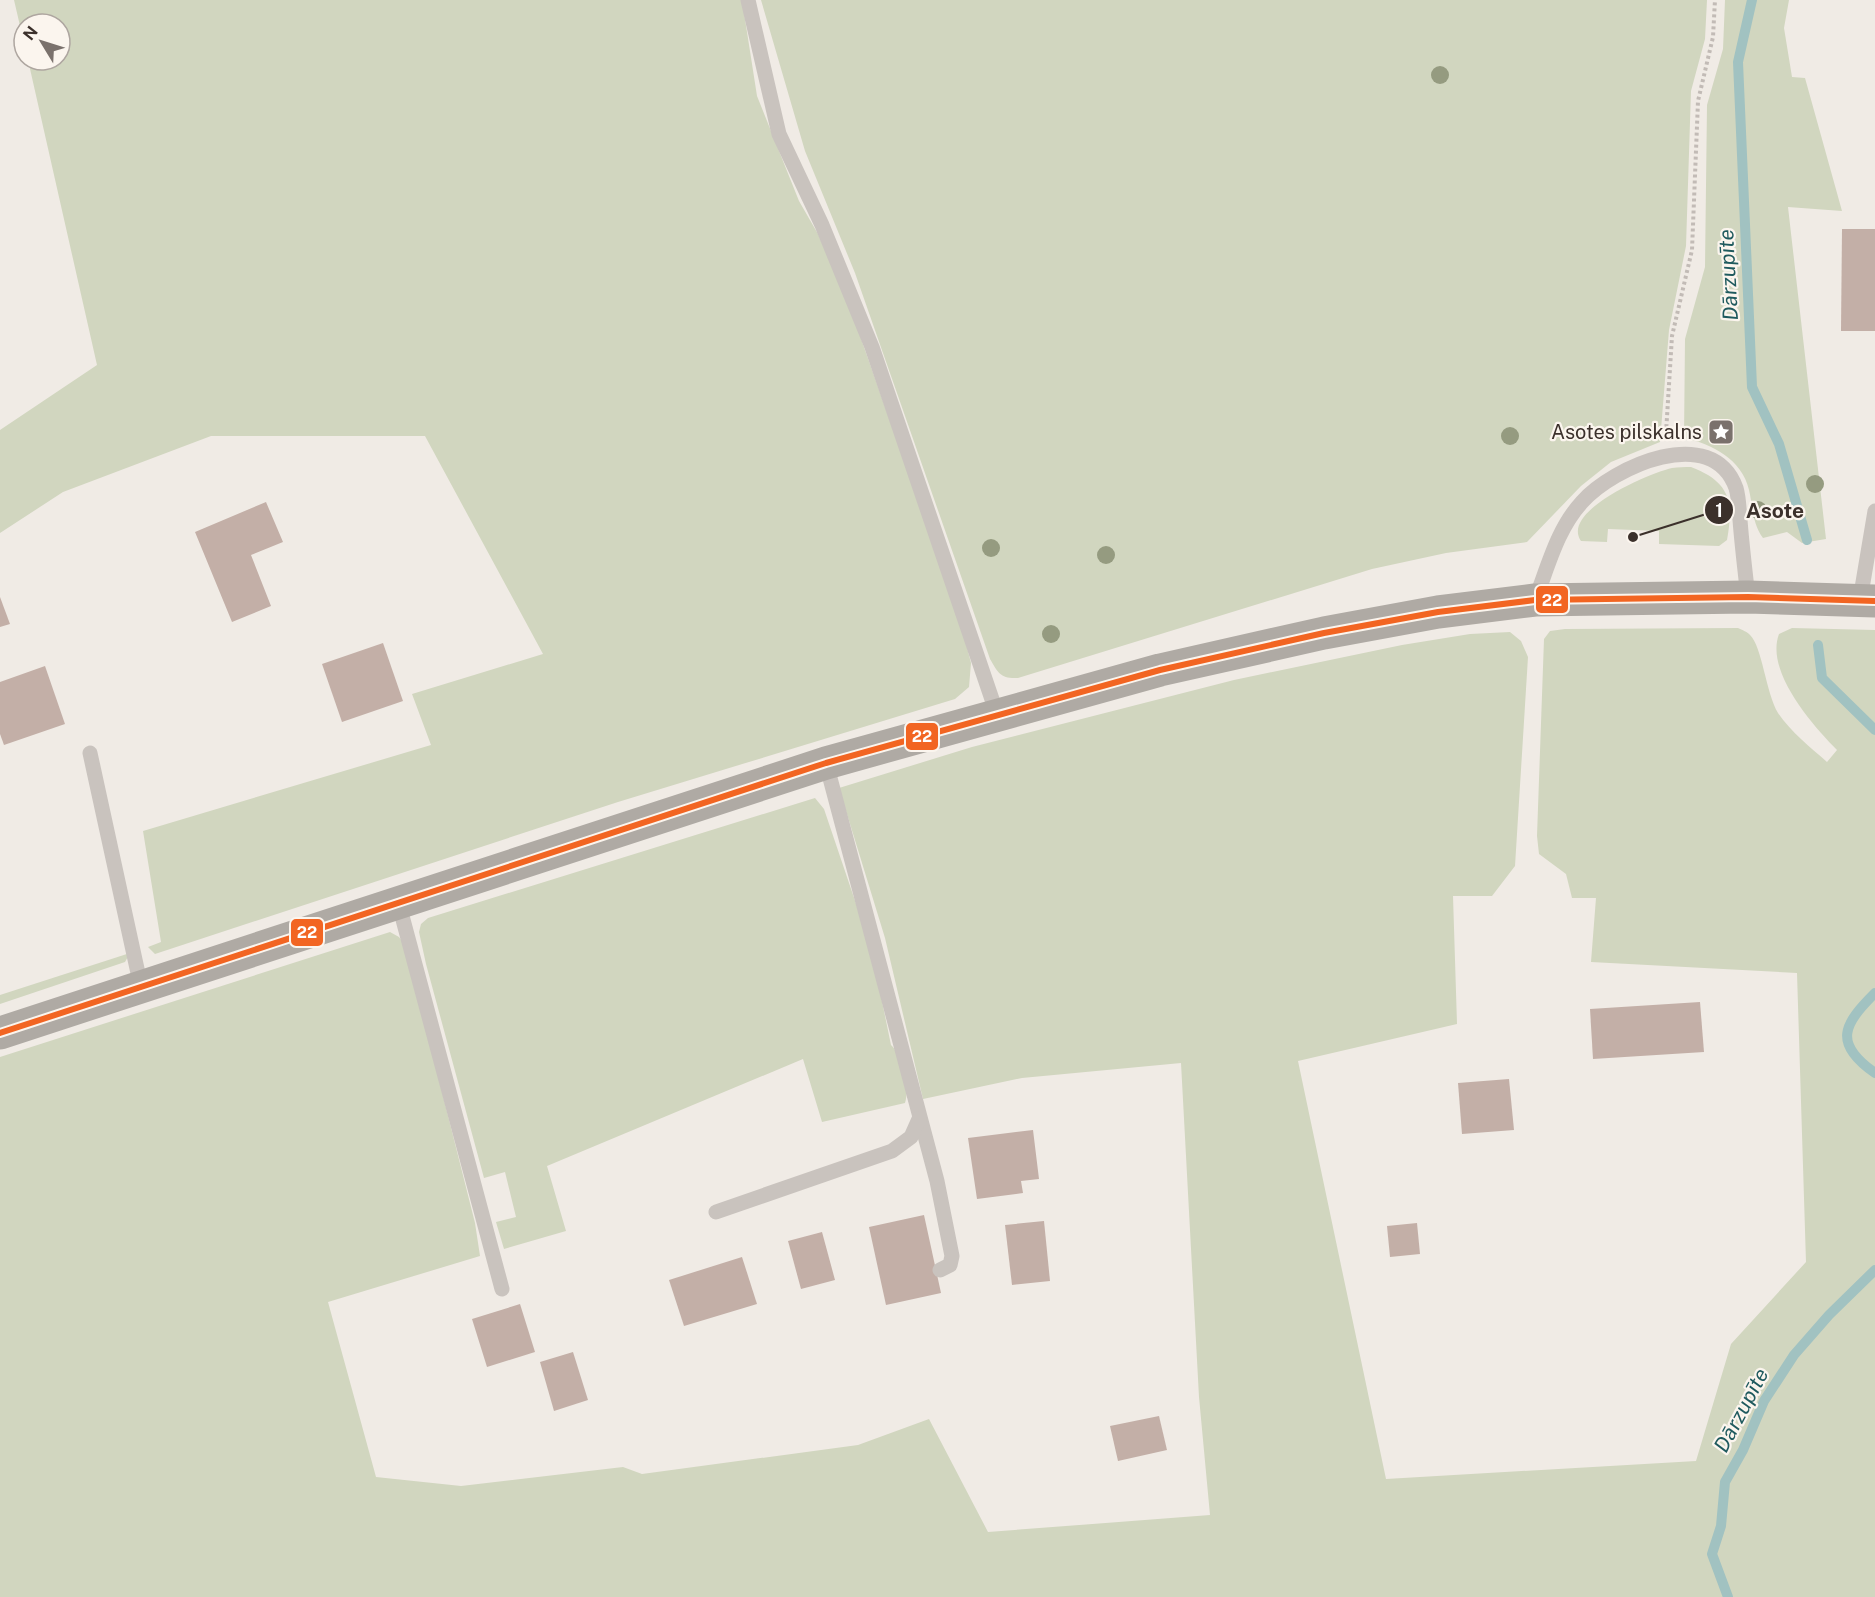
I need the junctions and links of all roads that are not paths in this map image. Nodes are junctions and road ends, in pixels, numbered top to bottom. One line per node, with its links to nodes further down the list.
1 (748, 0): 6 (lane)
2 (1875, 511): 5 (lane)
3 (1748, 597): 4 (highway); 4 (lane); 5 (highway)
4 (1535, 600): 6 (highway)
5 (1867, 601)
6 (998, 714): 8 (highway)
7 (90, 753): 10 (lane)
8 (826, 763): 9 (highway); 12 (lane)
9 (398, 901): 10 (highway); 15 (lane)
10 (141, 987): 11 (highway)
11 (0, 1033)
12 (919, 1119): 13 (lane); 14 (lane)
13 (716, 1212)
14 (940, 1270)
15 (502, 1289)

